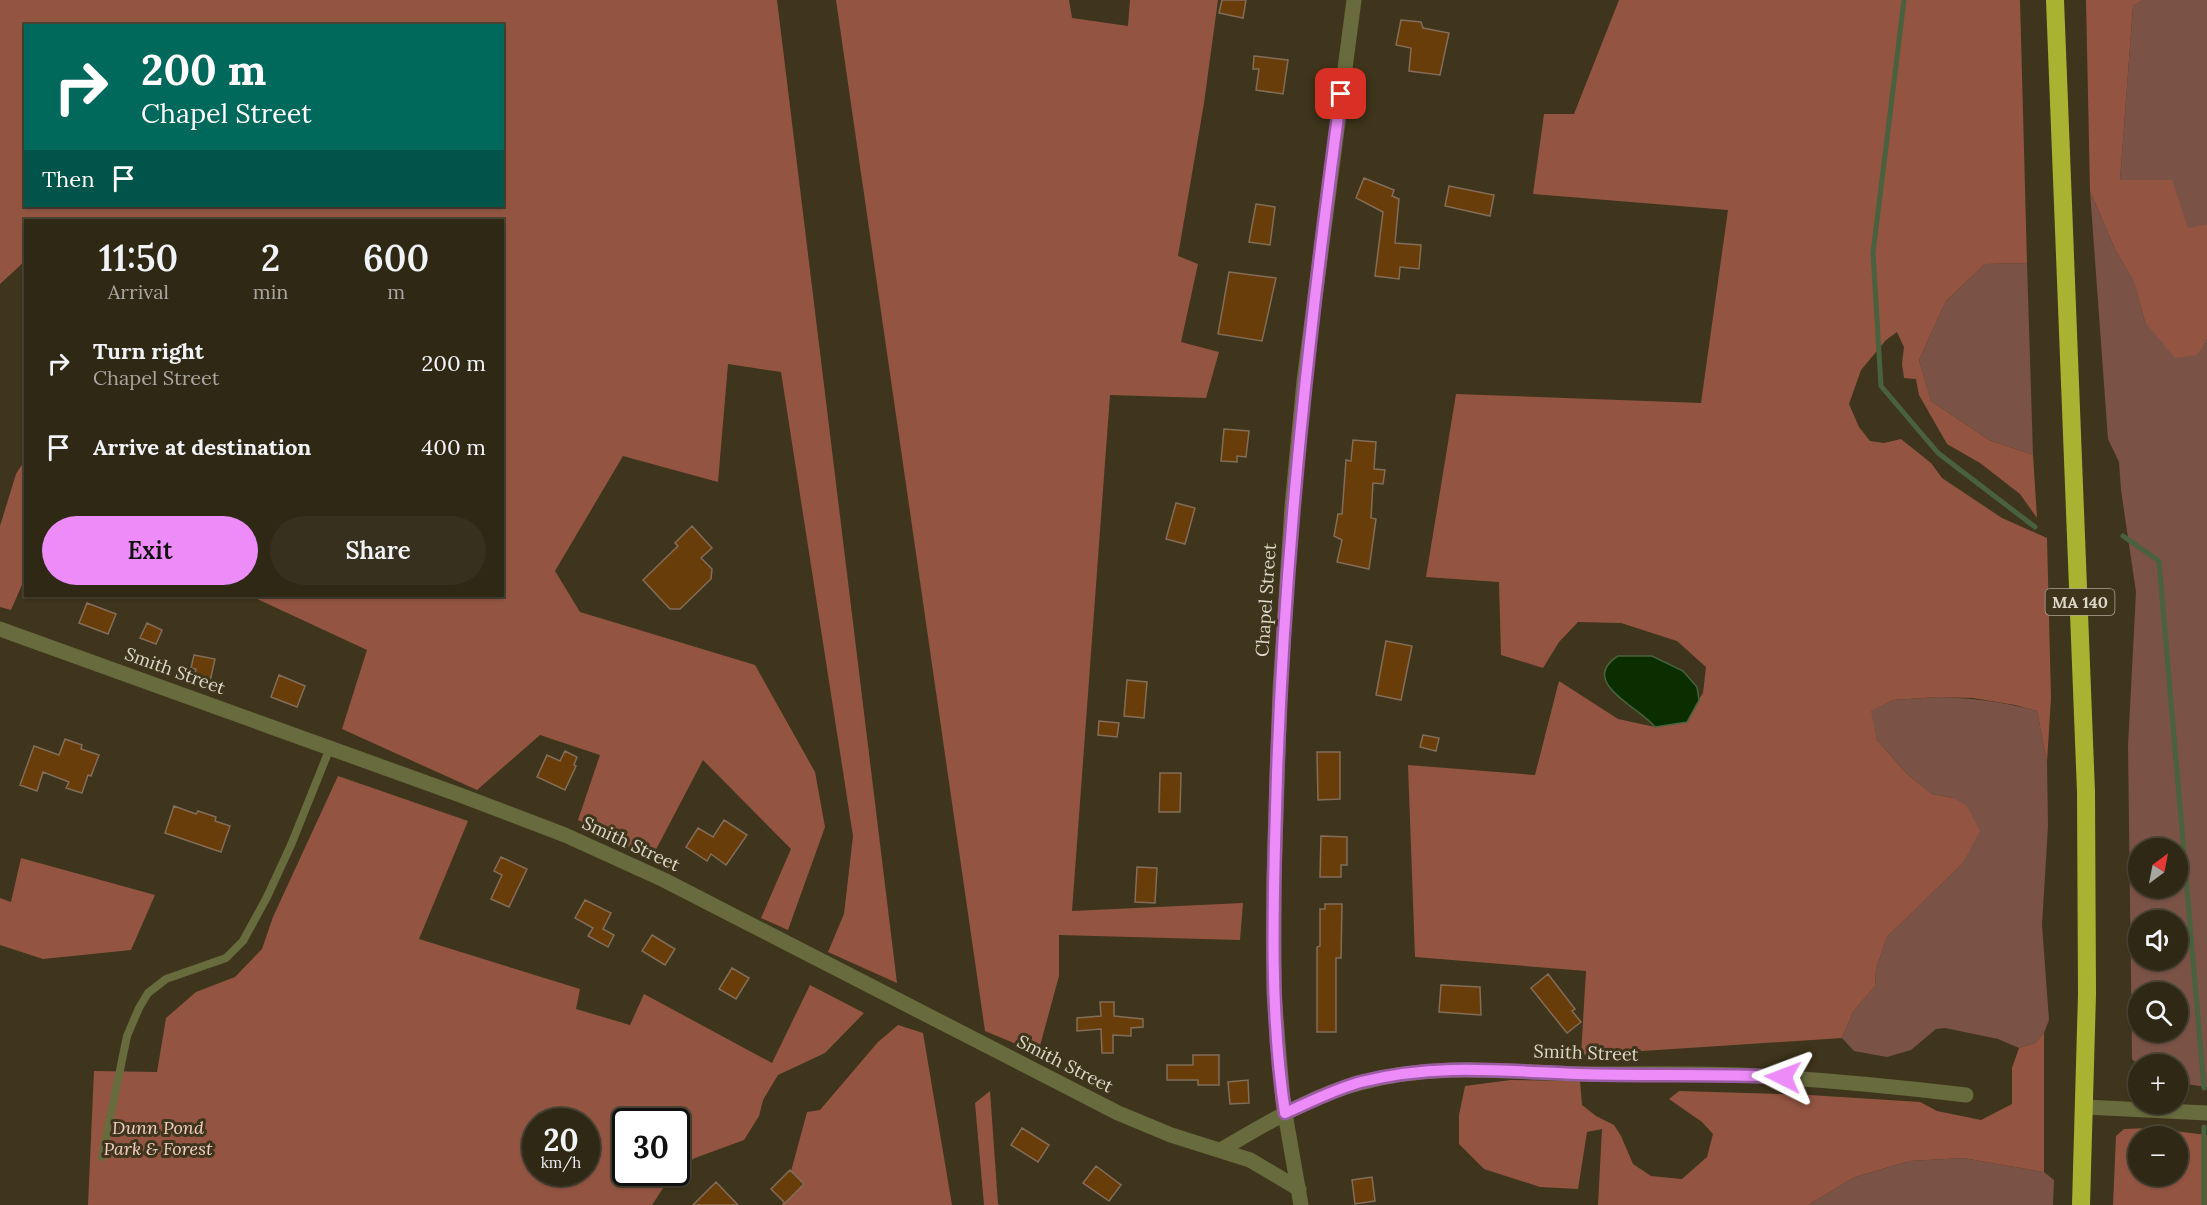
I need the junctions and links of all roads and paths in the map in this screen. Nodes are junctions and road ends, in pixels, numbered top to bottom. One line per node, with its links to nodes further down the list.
1 (1354, 0): 7 (street, Chapel Street)
2 (2055, 0): 6 (highway, MA 140)
3 (0, 628): 4 (street, Smith Street)
4 (330, 748): 9 (street, Smith Street); 10 (lane)
5 (1966, 1095): 7 (street, Smith Street)
6 (2085, 1107): 8 (street); 13 (highway, MA 140)
7 (1285, 1113): 9 (street, Smith Street); 11 (street, Chapel Street)
8 (2207, 1113)
9 (1222, 1149): 11 (street, Smith Street)
10 (102, 1157)
11 (1299, 1189): 12 (street, Chapel Street)
12 (1301, 1205)
13 (2081, 1205)

